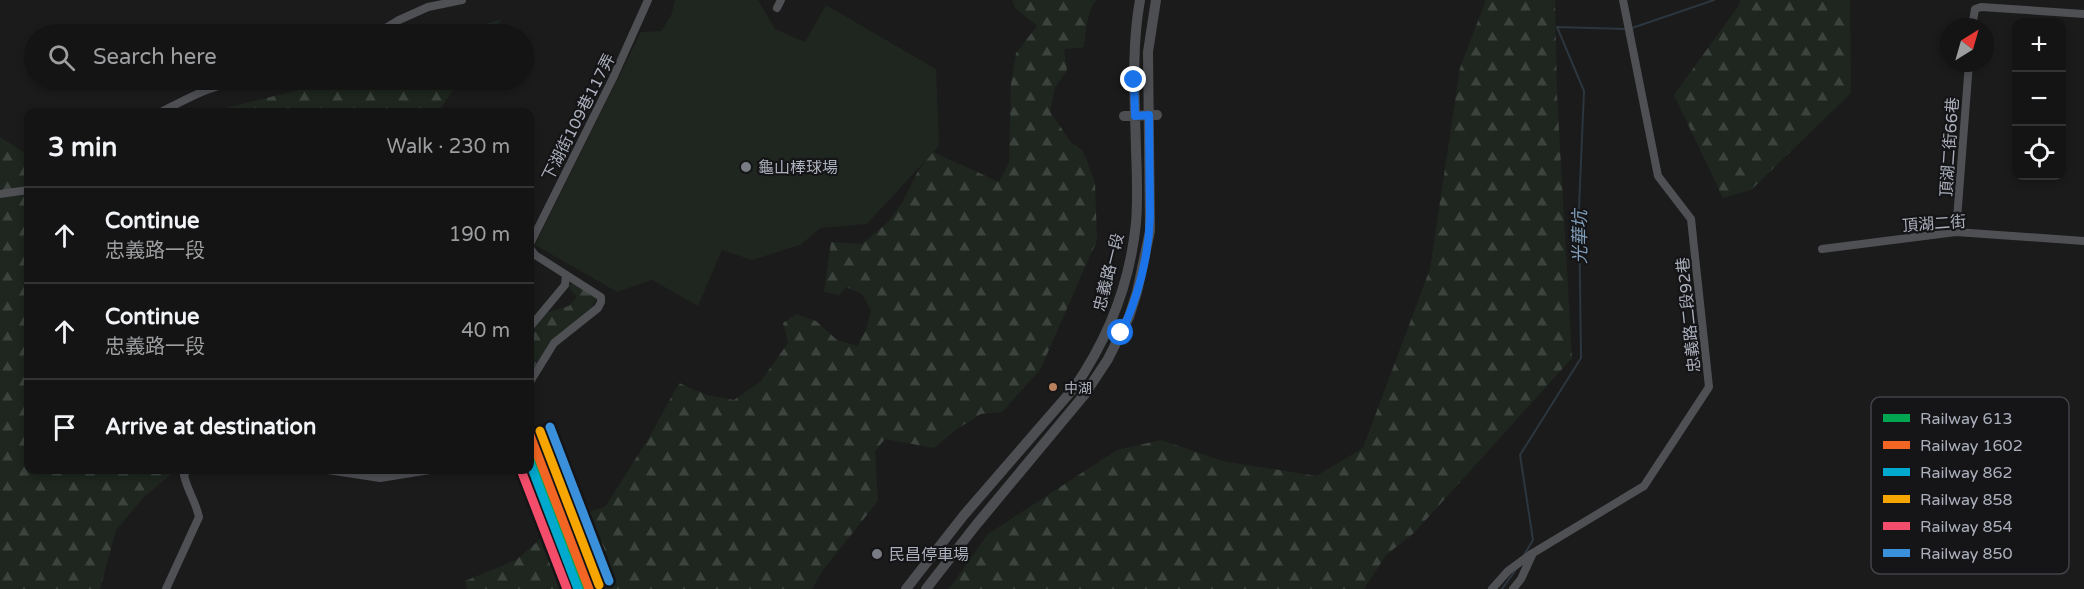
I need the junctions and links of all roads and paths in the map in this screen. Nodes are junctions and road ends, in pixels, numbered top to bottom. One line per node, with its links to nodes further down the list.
1 (462, 0): 8 (street)
2 (648, 0): 17 (street, 下湖街109巷117弄)
3 (1140, 0): 13 (main road, 忠義路一段)
4 (1156, 0): 12 (main road, 忠義路一段)
5 (1623, 0): 29 (street, 忠義路二段92巷)
6 (2084, 14): 7 (street)
7 (1974, 18)
8 (392, 24)
9 (1968, 72): 16 (street, 頂湖二街66巷)
10 (204, 90): 11 (street)
11 (169, 108)
12 (1153, 115): 13 (main road); 28 (main road, 忠義路一段)
13 (1129, 116): 27 (main road, 忠義路一段)
14 (24, 191): 15 (street)
15 (0, 194)
16 (1956, 232): 18 (street, 頂湖二街); 19 (street, 頂湖二街)
17 (534, 238)
18 (2084, 241)
19 (1822, 249)
20 (534, 253): 21 (street)
21 (566, 275): 22 (street); 23 (street)
22 (534, 322)
23 (534, 376)
24 (185, 474): 30 (street)
25 (354, 474): 26 (street)
26 (405, 474)
27 (961, 512): 28 (main road); 31 (main road, 忠義路一段)
28 (979, 527): 32 (main road, 忠義路一段)
29 (1533, 553): 33 (street, 忠義路二段92巷); 34 (street)
30 (166, 589)
31 (906, 589)
32 (926, 589)
33 (1492, 589)
34 (1513, 589)

